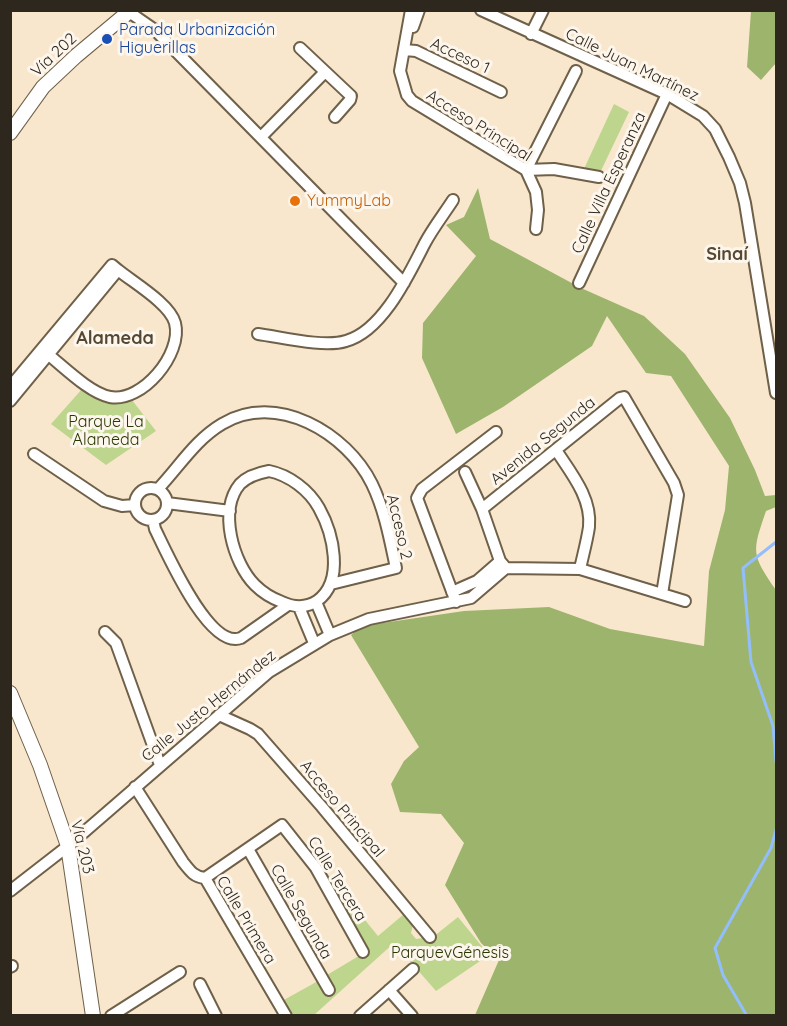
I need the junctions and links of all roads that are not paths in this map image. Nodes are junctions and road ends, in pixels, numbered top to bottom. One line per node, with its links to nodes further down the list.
1 (411, 10): 8 (street, Acceso Principal)
2 (419, 10): 8 (street, Acceso Principal)
3 (481, 10): 6 (street, Calle Juan Martínez)
4 (543, 10): 6 (street)
5 (130, 11): 14 (main road, Vía 202); 15 (street)
6 (531, 34): 12 (street, Calle Juan Martínez)
7 (300, 48): 10 (street)
8 (405, 50): 11 (street, Acceso 1); 16 (street, Acceso Principal)
9 (576, 71): 16 (street)
10 (325, 72): 13 (street); 15 (street)
11 (501, 92)
12 (667, 94): 21 (street, Calle Villa Esperanza); 25 (street, Calle Juan Martínez)
13 (335, 117)
14 (10, 134)
15 (261, 137): 20 (street)
16 (526, 170): 17 (street); 19 (street, Acceso Principal)
17 (599, 177)
18 (453, 200): 20 (street)
19 (536, 229)
20 (404, 283): 22 (street)
21 (579, 284)
22 (258, 334)
23 (45, 352): 23 (street); 24 (street); 26 (street)
24 (10, 387)
25 (777, 393)
26 (10, 401)
27 (496, 432): 41 (street)
28 (556, 450): 34 (street, Avenida Segunda); 38 (street); 40 (street, Avenida Segunda)
29 (34, 454): 33 (street)
30 (465, 471): 34 (street)
31 (158, 489): 32 (street); 33 (street); 39 (street, Acceso 2)
32 (167, 503): 35 (street); 36 (street)
33 (135, 505): 36 (street)
34 (482, 509): 37 (street)
35 (230, 511): 39 (street); 44 (street)
36 (153, 520): 44 (street)
37 (503, 564): 38 (street); 41 (street, Calle Justo Hernández)
38 (580, 569): 40 (street)
39 (331, 584): 43 (street)
40 (662, 594): 42 (street)
41 (454, 597): 46 (street, Calle Justo Hernández)
42 (685, 601)
43 (316, 602): 44 (street); 46 (street)
44 (294, 606): 47 (street)
45 (105, 632): 50 (street)
46 (330, 635): 47 (street, Calle Justo Hernández)
47 (314, 643): 49 (street, Calle Justo Hernández)
48 (10, 693): 52 (main road, Vía 203)
49 (219, 715): 50 (street, Calle Justo Hernández); 56 (street, Acceso Principal)
50 (160, 765): 51 (street, Calle Justo Hernández)
51 (135, 787): 52 (street, Calle Justo Hernández); 54 (street, Calle Primera)
52 (68, 846): 55 (street, Calle Justo Hernández); 63 (main road, Vía 203)
53 (248, 849): 54 (street); 57 (street, Calle Tercera); 61 (street, Calle Segunda)
54 (205, 878): 66 (street, Calle Primera)
55 (10, 891)
56 (430, 937)
57 (363, 952)
58 (413, 969): 62 (street)
59 (180, 972): 64 (street)
60 (200, 984): 65 (street)
61 (329, 990)
62 (389, 990): 67 (street); 68 (street)
63 (93, 1016)
64 (111, 1016)
65 (216, 1016)
66 (286, 1016)
67 (360, 1016)
68 (412, 1016)

